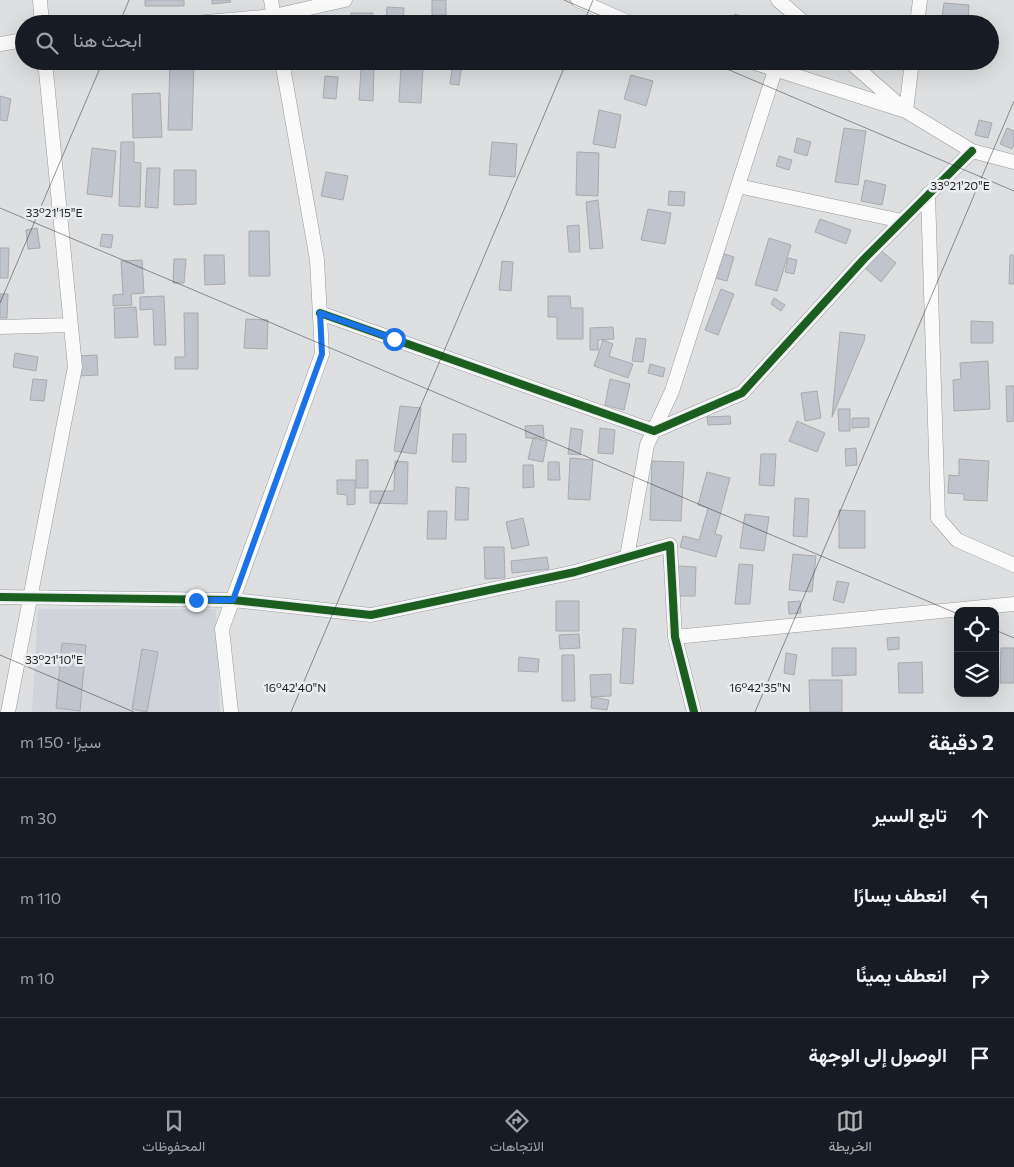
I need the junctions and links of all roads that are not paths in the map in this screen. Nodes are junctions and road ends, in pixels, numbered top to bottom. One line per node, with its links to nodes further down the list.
1 (40, 0): 7 (street)
2 (271, 0): 8 (street)
3 (345, 0): 9 (street)
4 (578, 0): 10 (street)
5 (778, 0): 11 (street)
6 (920, 0): 12 (street)
7 (41, 15)
8 (273, 15)
9 (292, 15)
10 (612, 15)
11 (793, 15)
12 (918, 15)
13 (15, 42): 14 (street)
14 (0, 44)
15 (46, 70): 28 (street)
16 (284, 70): 27 (street)
17 (775, 70): 24 (street)
18 (791, 70): 21 (street)
19 (859, 70): 21 (street)
20 (911, 70): 21 (street)
21 (906, 111): 22 (street)
22 (972, 151): 23 (street); 25 (street)
23 (1014, 162)
24 (738, 186): 26 (street); 30 (street)
25 (928, 194): 26 (street); 32 (street)
26 (902, 221): 30 (street)
27 (320, 313): 30 (street); 35 (street)
28 (71, 325): 29 (street); 34 (street)
29 (0, 327)
30 (654, 431): 31 (street)
31 (627, 557): 35 (street); 37 (street)
32 (1014, 564)
33 (0, 597): 34 (street)
34 (30, 597): 35 (street); 38 (street)
35 (233, 600): 39 (street)
36 (1014, 604): 37 (street)
37 (675, 637): 40 (street)
38 (8, 712)
39 (231, 712)
40 (694, 712)

